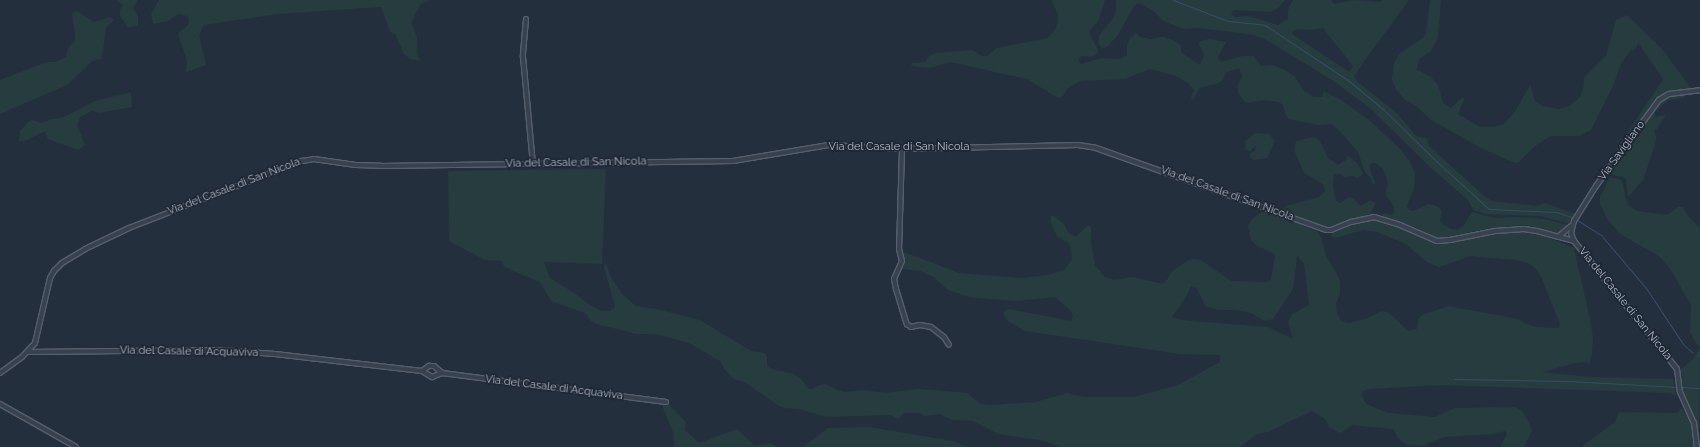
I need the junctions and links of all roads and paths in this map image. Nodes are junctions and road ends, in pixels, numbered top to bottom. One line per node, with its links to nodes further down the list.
1 (526, 19): 4 (street)
2 (1700, 90): 5 (street, Via Savigliano)
3 (902, 149): 4 (street, Via del Casale di San Nicola); 6 (street, Via del Casale di San Nicola); 8 (street)
4 (533, 164): 9 (street, Via del Casale di San Nicola)
5 (1572, 226): 6 (street); 7 (street, Via Savigliano)
6 (1558, 237): 7 (street, Via del Casale di San Nicola)
7 (1574, 241): 16 (street, Via del Casale di San Nicola)
8 (949, 345)
9 (28, 352): 10 (street, Via del Casale di Acquaviva); 11 (street, Via del Casale di San Nicola)
10 (422, 371): 12 (street, Via del Casale di Acquaviva); 12 (street, Via del Casale di Acquaviva)
11 (0, 373)
12 (442, 373): 13 (street, Via del Casale di Acquaviva)
13 (666, 402)
14 (0, 404): 15 (street)
15 (76, 447)
16 (1697, 447)

